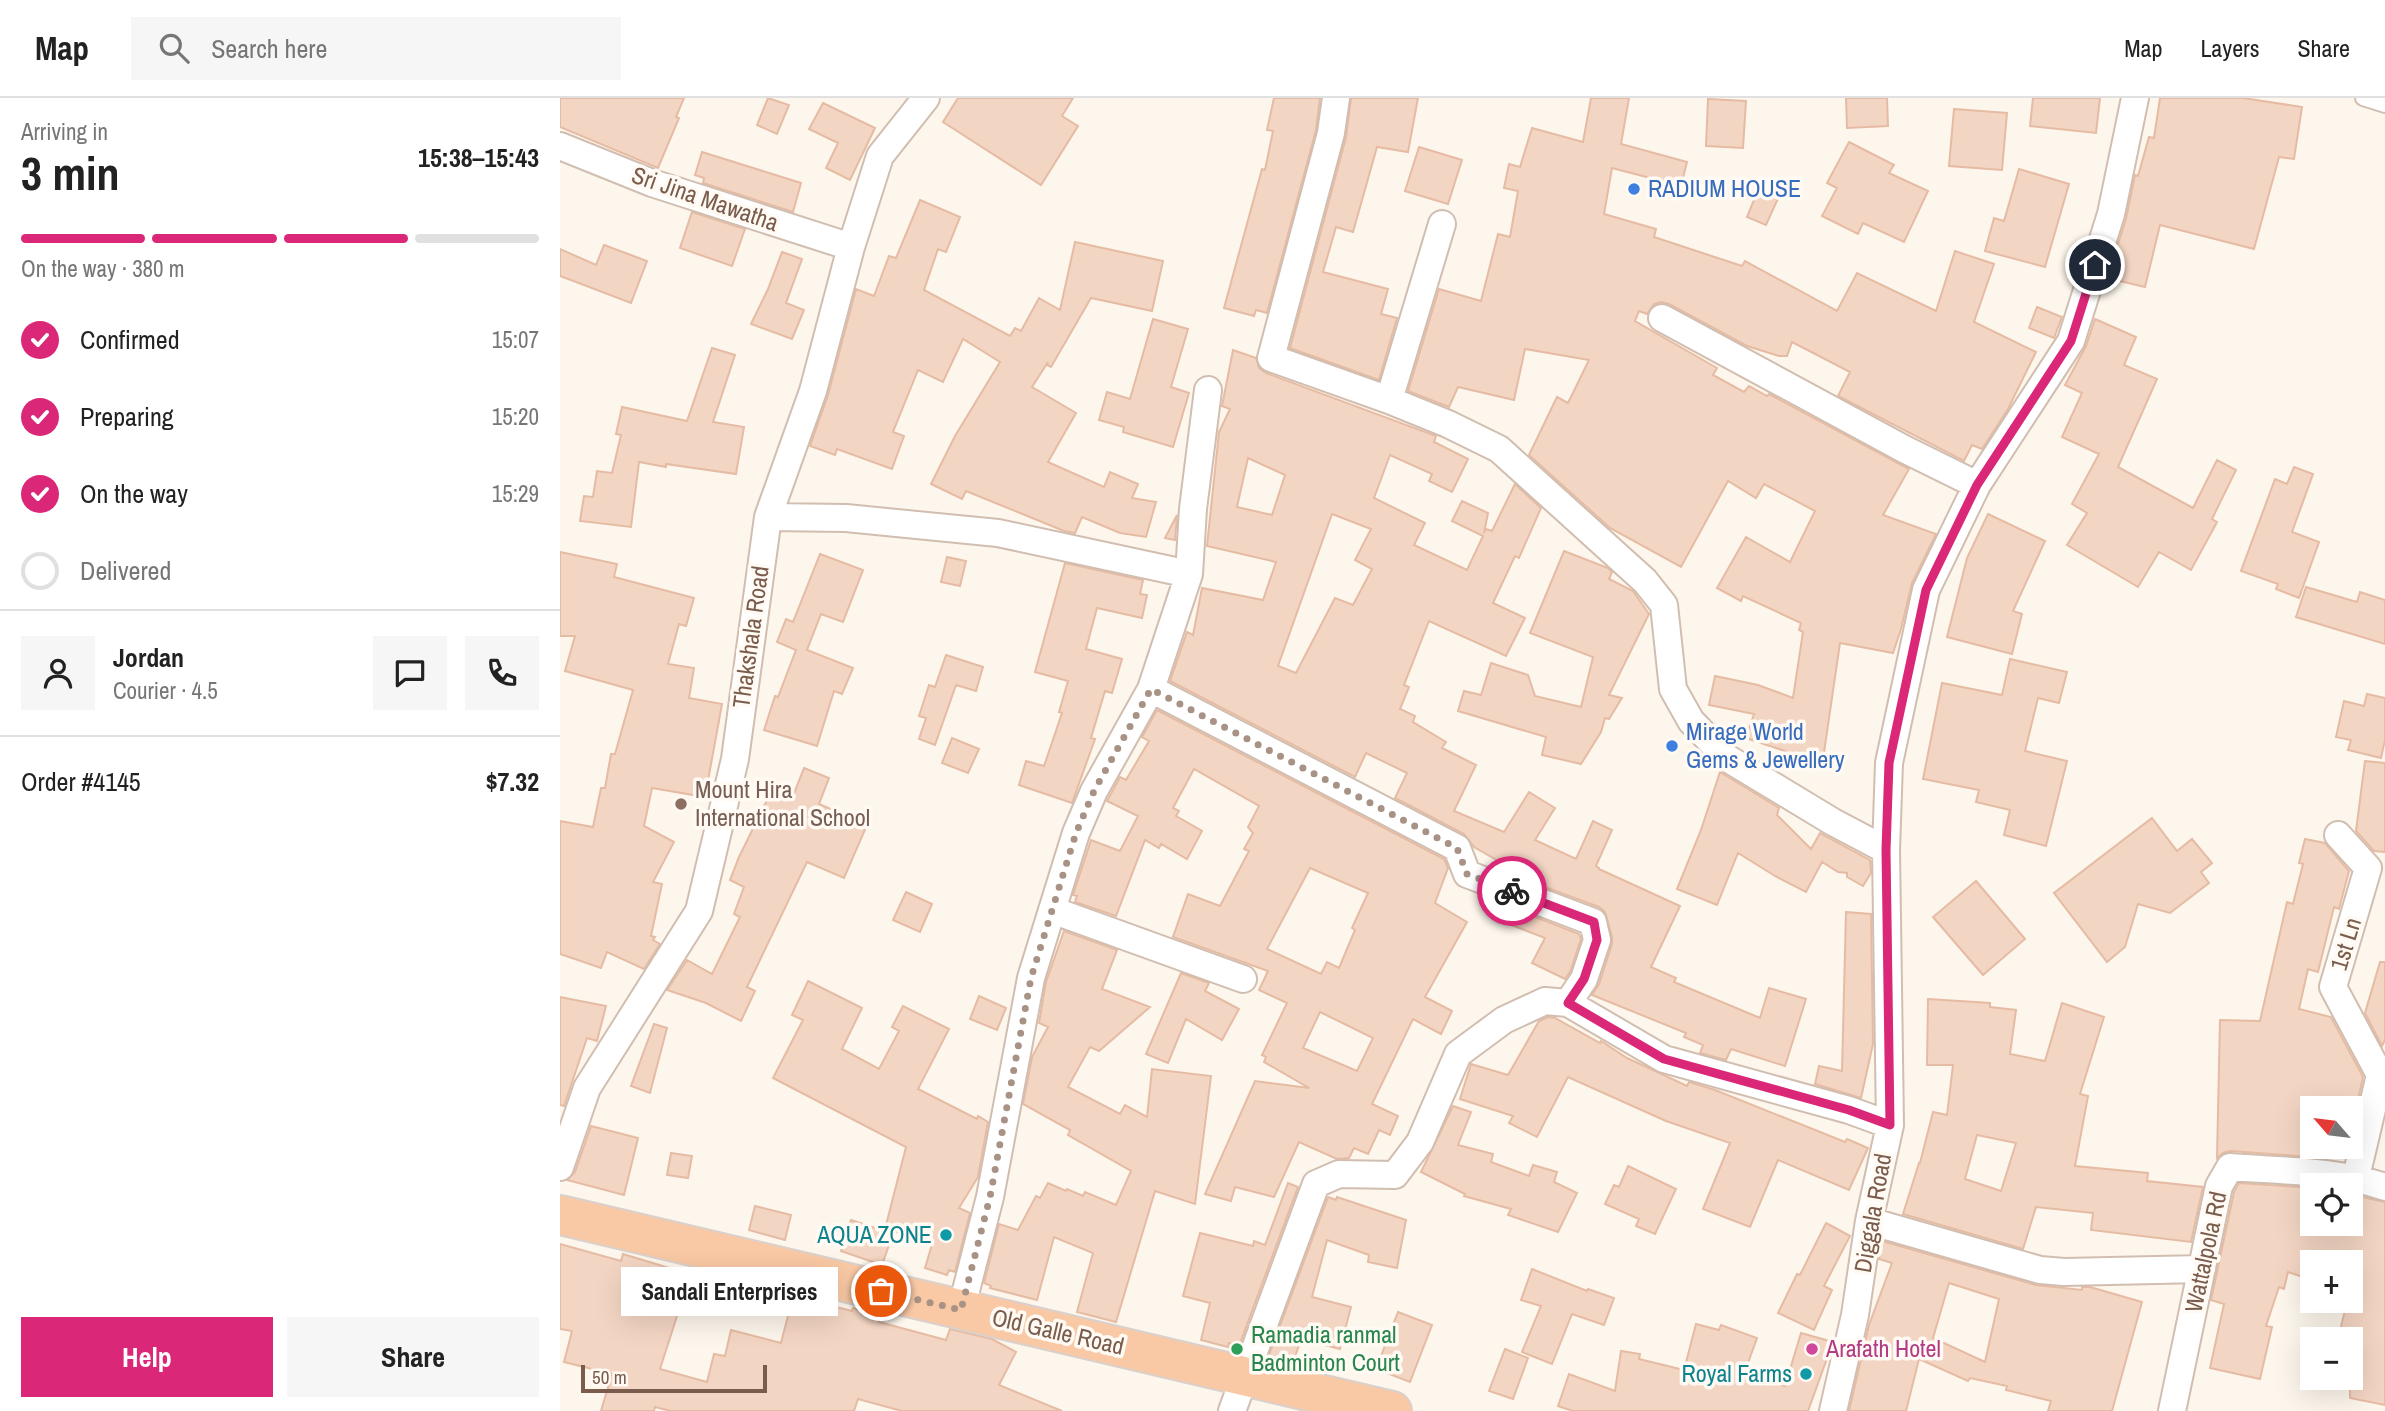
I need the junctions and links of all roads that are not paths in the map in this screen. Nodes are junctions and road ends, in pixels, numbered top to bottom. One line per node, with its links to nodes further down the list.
1 (926, 98): 8 (street, Thakshala Road)
2 (1336, 98): 11 (street)
3 (2135, 98): 12 (street, Diggala Road)
4 (2363, 98): 5 (lane)
5 (2385, 105)
6 (560, 146): 8 (street, Sri Jina Mawatha)
7 (1442, 224): 11 (street)
8 (851, 247): 13 (street, Thakshala Road)
9 (1662, 318): 12 (street)
10 (1208, 390): 14 (street)
11 (1389, 400): 17 (street)
12 (1977, 485): 17 (street, Diggala Road)
13 (768, 517): 14 (street); 23 (street, Thakshala Road)
14 (1189, 574): 15 (street)
15 (1151, 689): 19 (street); 21 (street)
16 (2337, 835): 18 (street, 1st Ln)
17 (1886, 850): 22 (street, Diggala Road)
18 (2377, 869): 25 (street, 1st Ln)
19 (1052, 910): 20 (street); 31 (street)
20 (1243, 979)
21 (1568, 1003): 22 (street); 32 (street)
22 (1890, 1125): 29 (street, Diggala Road)
23 (560, 1167)
24 (2306, 1173): 30 (street, Wattalpola Rd)
25 (2357, 1173)
26 (2363, 1179): 27 (street, Wattalpola Rd)
27 (2385, 1187)
28 (560, 1215): 31 (highway, Old Galle Road)
29 (1869, 1220): 30 (street); 34 (street, Diggala Road)
30 (2202, 1269): 35 (street, Wattalpola Rd)
31 (961, 1310): 32 (highway, Old Galle Road)
32 (1239, 1394): 33 (highway, Old Galle Road)
33 (1392, 1411)
34 (1833, 1411)
35 (2172, 1411)

